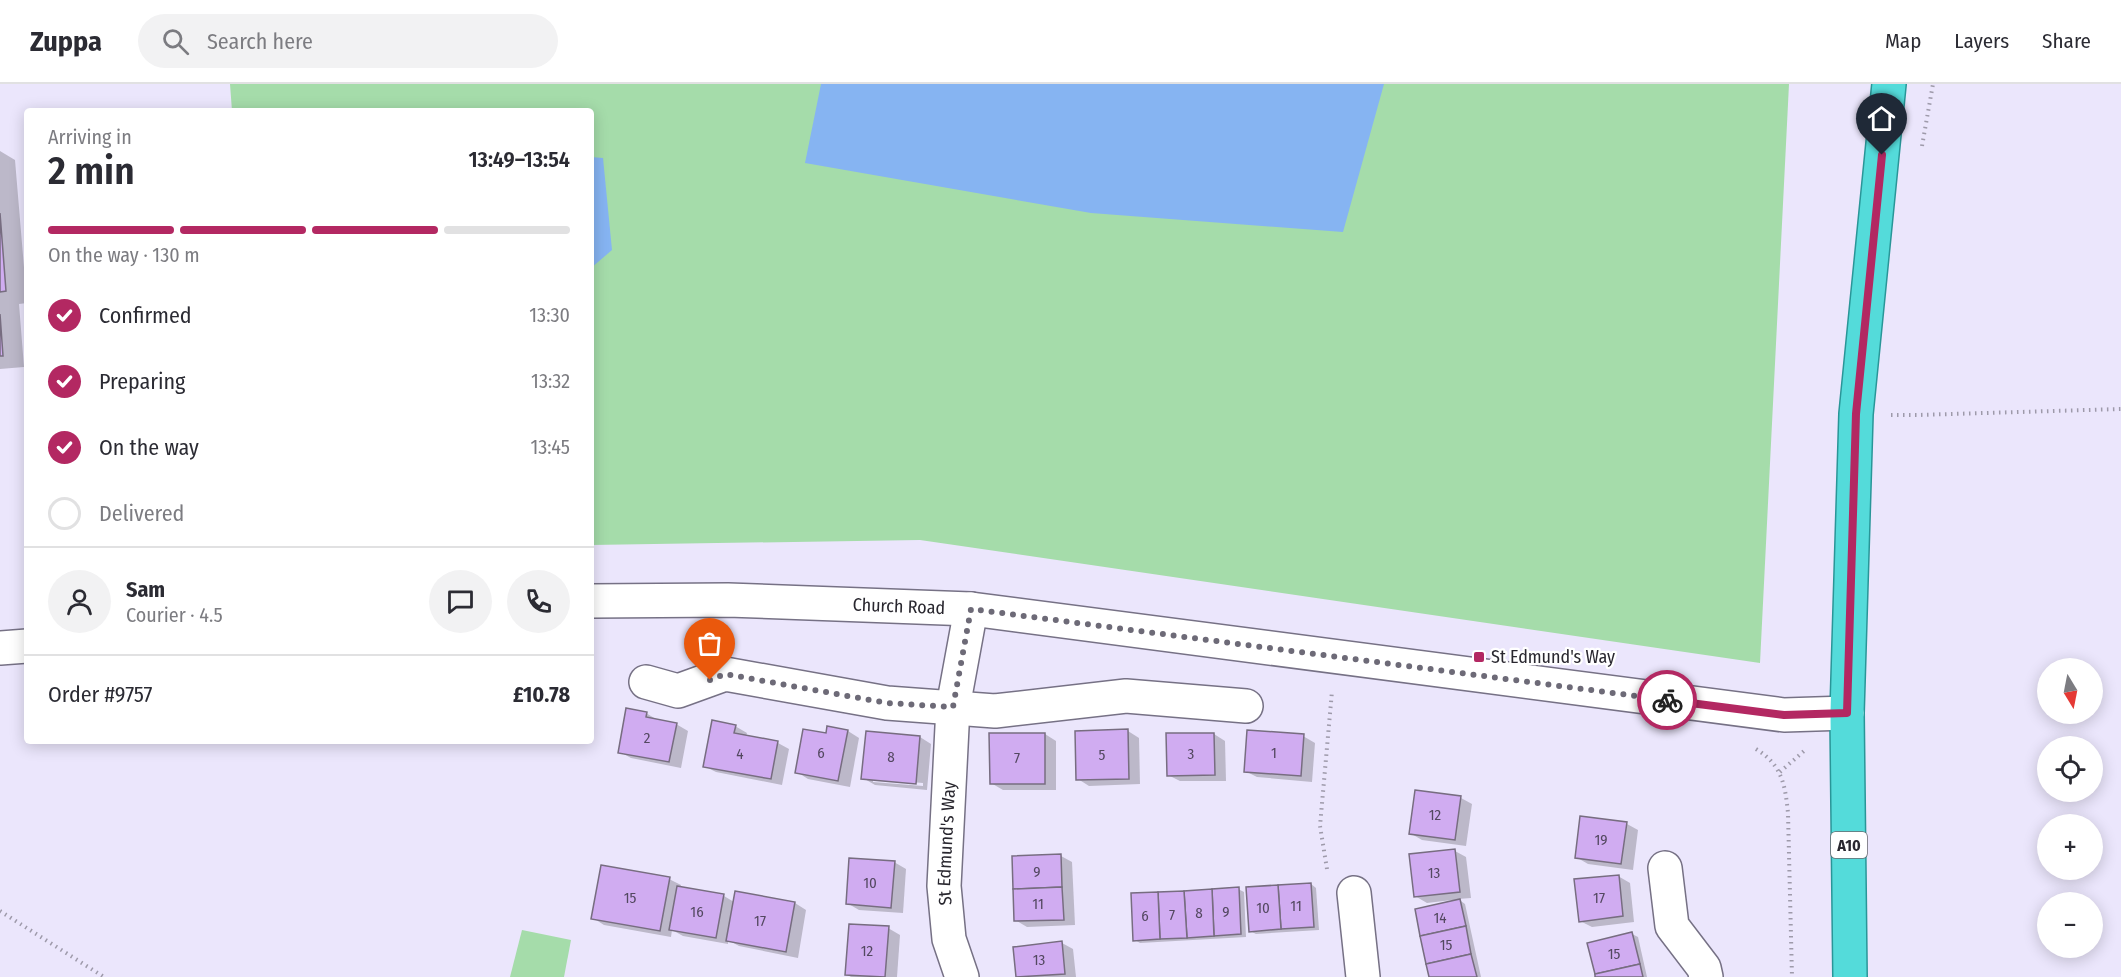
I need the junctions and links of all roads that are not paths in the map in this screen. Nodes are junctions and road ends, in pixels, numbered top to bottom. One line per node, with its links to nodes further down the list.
1 (1889, 84): 9 (highway, A10)
2 (594, 601): 3 (street, Church Road)
3 (971, 609): 8 (street, St Edmund's Way); 9 (street, Church Road)
4 (24, 646): 5 (street)
5 (0, 648)
6 (646, 682): 8 (street)
7 (1246, 706): 8 (street)
8 (953, 707): 12 (street, St Edmund's Way)
9 (1847, 713): 15 (highway, A10)
10 (1665, 868): 14 (street)
11 (1353, 893): 13 (street)
12 (962, 977)
13 (1364, 977)
14 (1706, 977)
15 (1850, 977)

